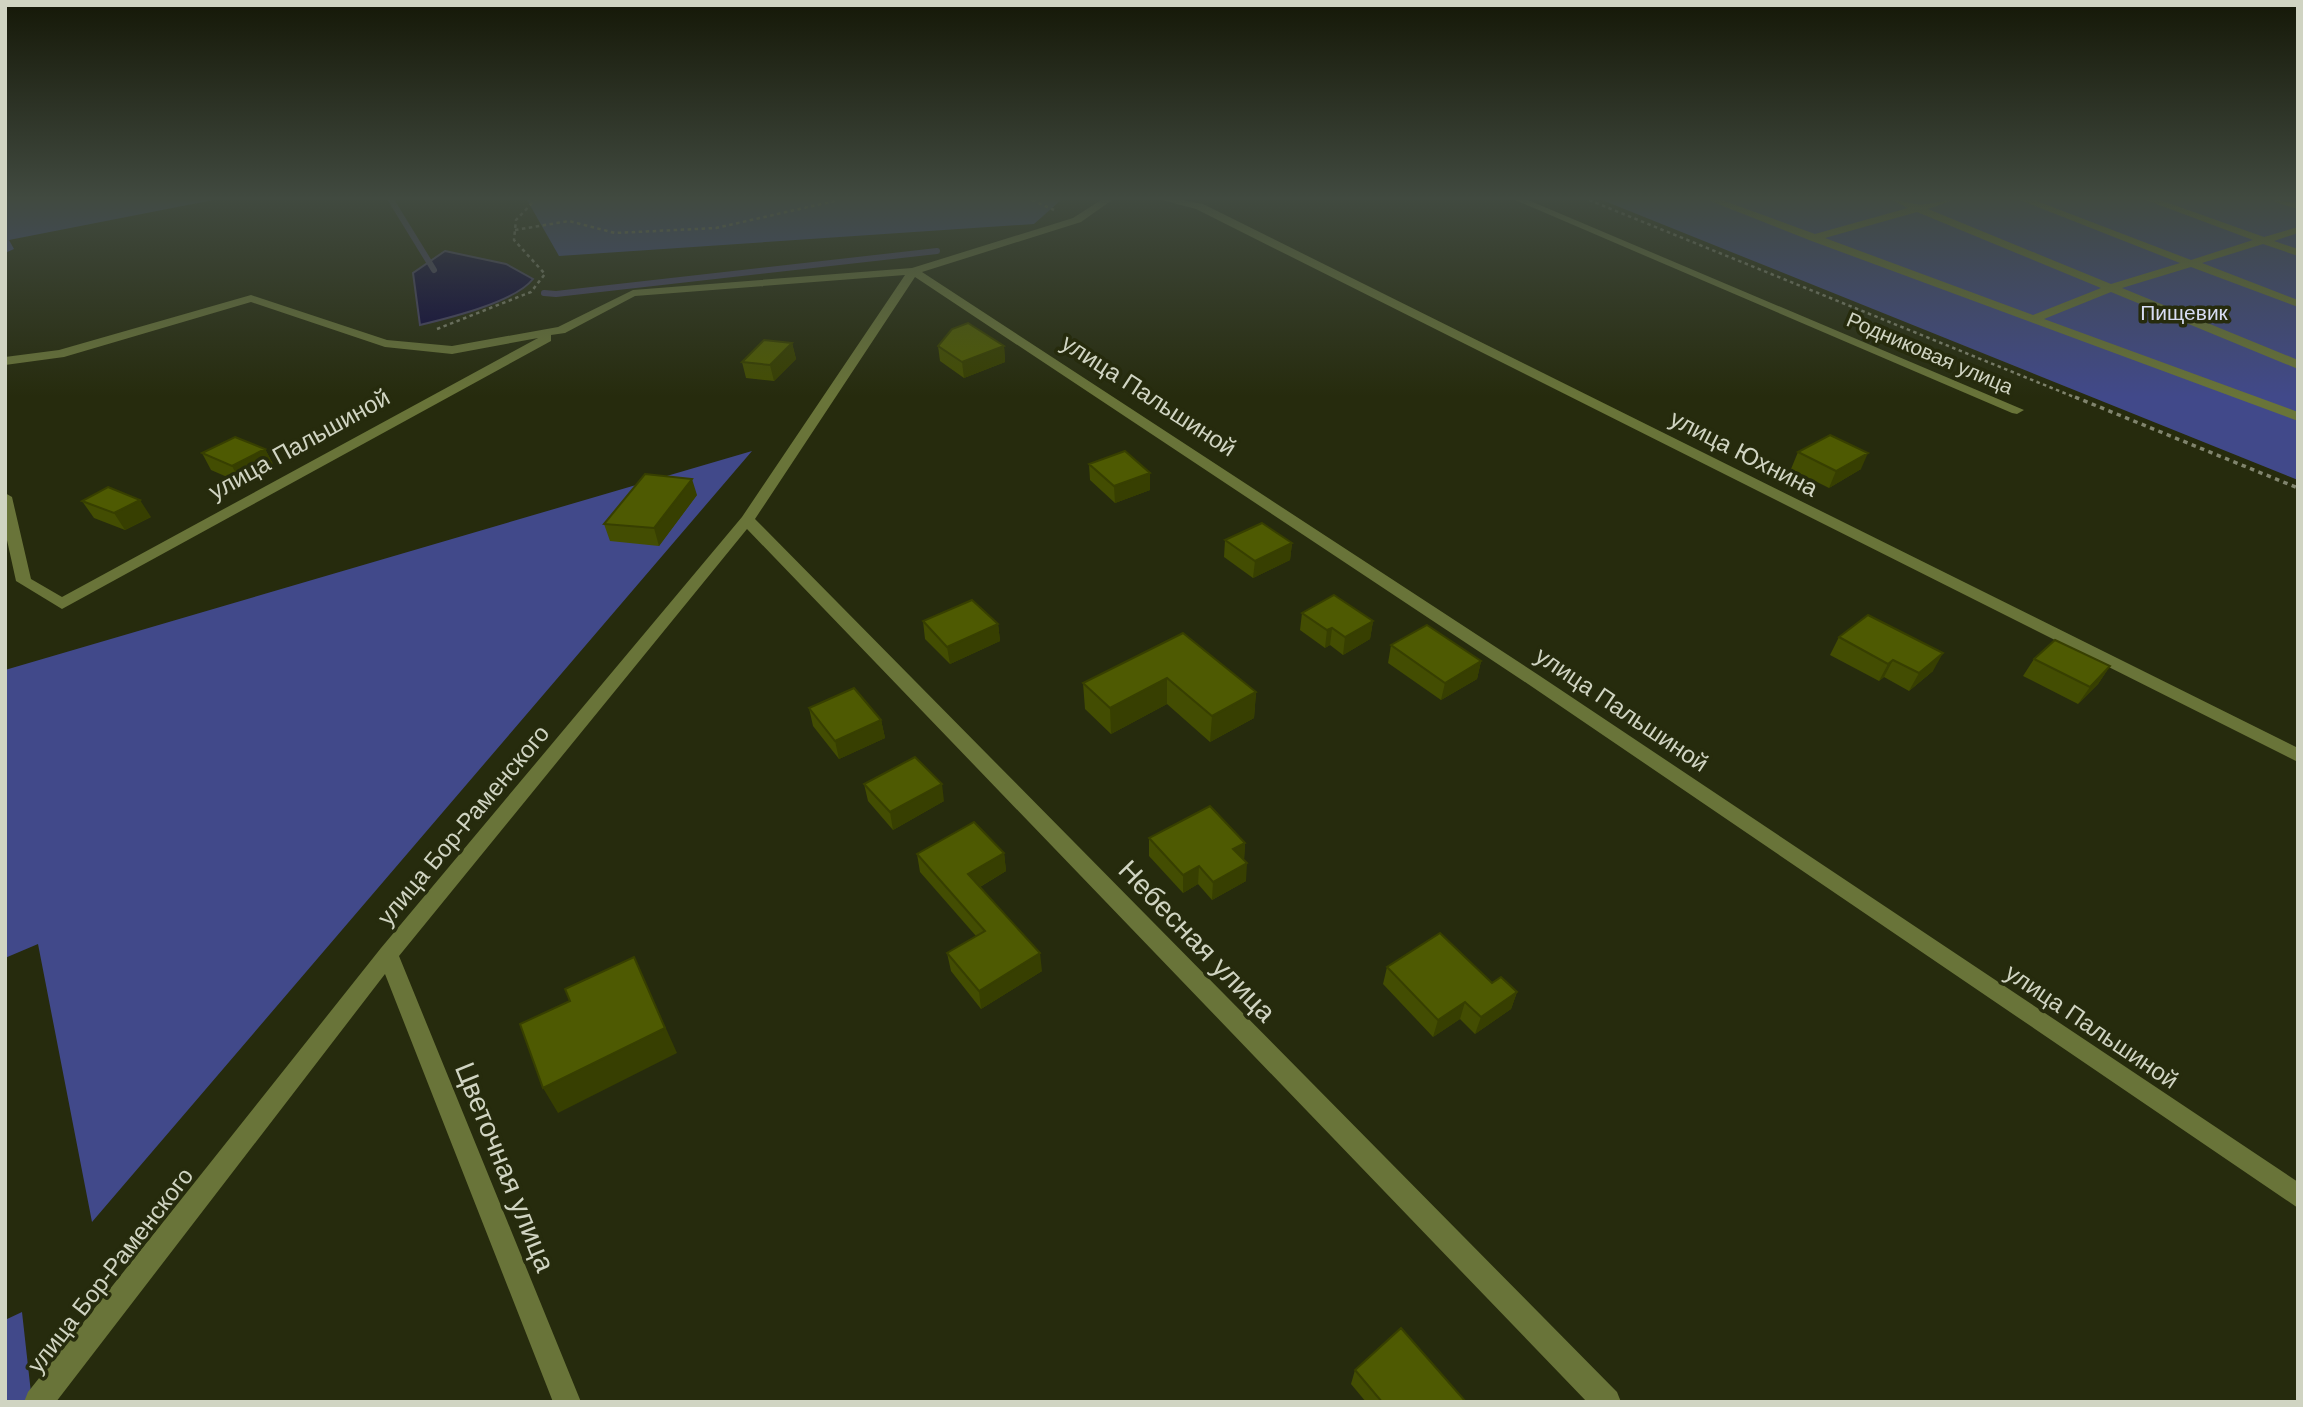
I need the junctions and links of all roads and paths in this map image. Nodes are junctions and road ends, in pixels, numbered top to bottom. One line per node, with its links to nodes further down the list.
1 (537, 266): 15 (path)
2 (930, 266): 10 (street, улица Пальшиной)
3 (1318, 266): 23 (street, улица Юхнина)
4 (1675, 266): 18 (street, Родниковая улица)
5 (1751, 266): 20 (path)
6 (1889, 266): 13 (street)
7 (2057, 266): 11 (street)
8 (2182, 266): 11 (street)
9 (2198, 266): 12 (street)
10 (913, 271): 14 (street, улица Пальшиной); 22 (street, улица Бор-Раменского); 25 (street, улица Пальшиной)
11 (2111, 288): 13 (street); 17 (street)
12 (2298, 304)
13 (2033, 319): 19 (street)
14 (561, 330): 16 (street); 21 (street, улица Пальшиной)
15 (433, 331)
16 (5, 361)
17 (2298, 365)
18 (2017, 410)
19 (2298, 417)
20 (2298, 488)
21 (5, 497)
22 (747, 520): 24 (street, улица Бор-Раменского); 28 (street, Небесная улица)
23 (2298, 756)
24 (388, 954): 26 (street, улица Бор-Раменского); 27 (street, Цветочная улица)
25 (2298, 1196)
26 (38, 1402)
27 (567, 1402)
28 (1607, 1402)

